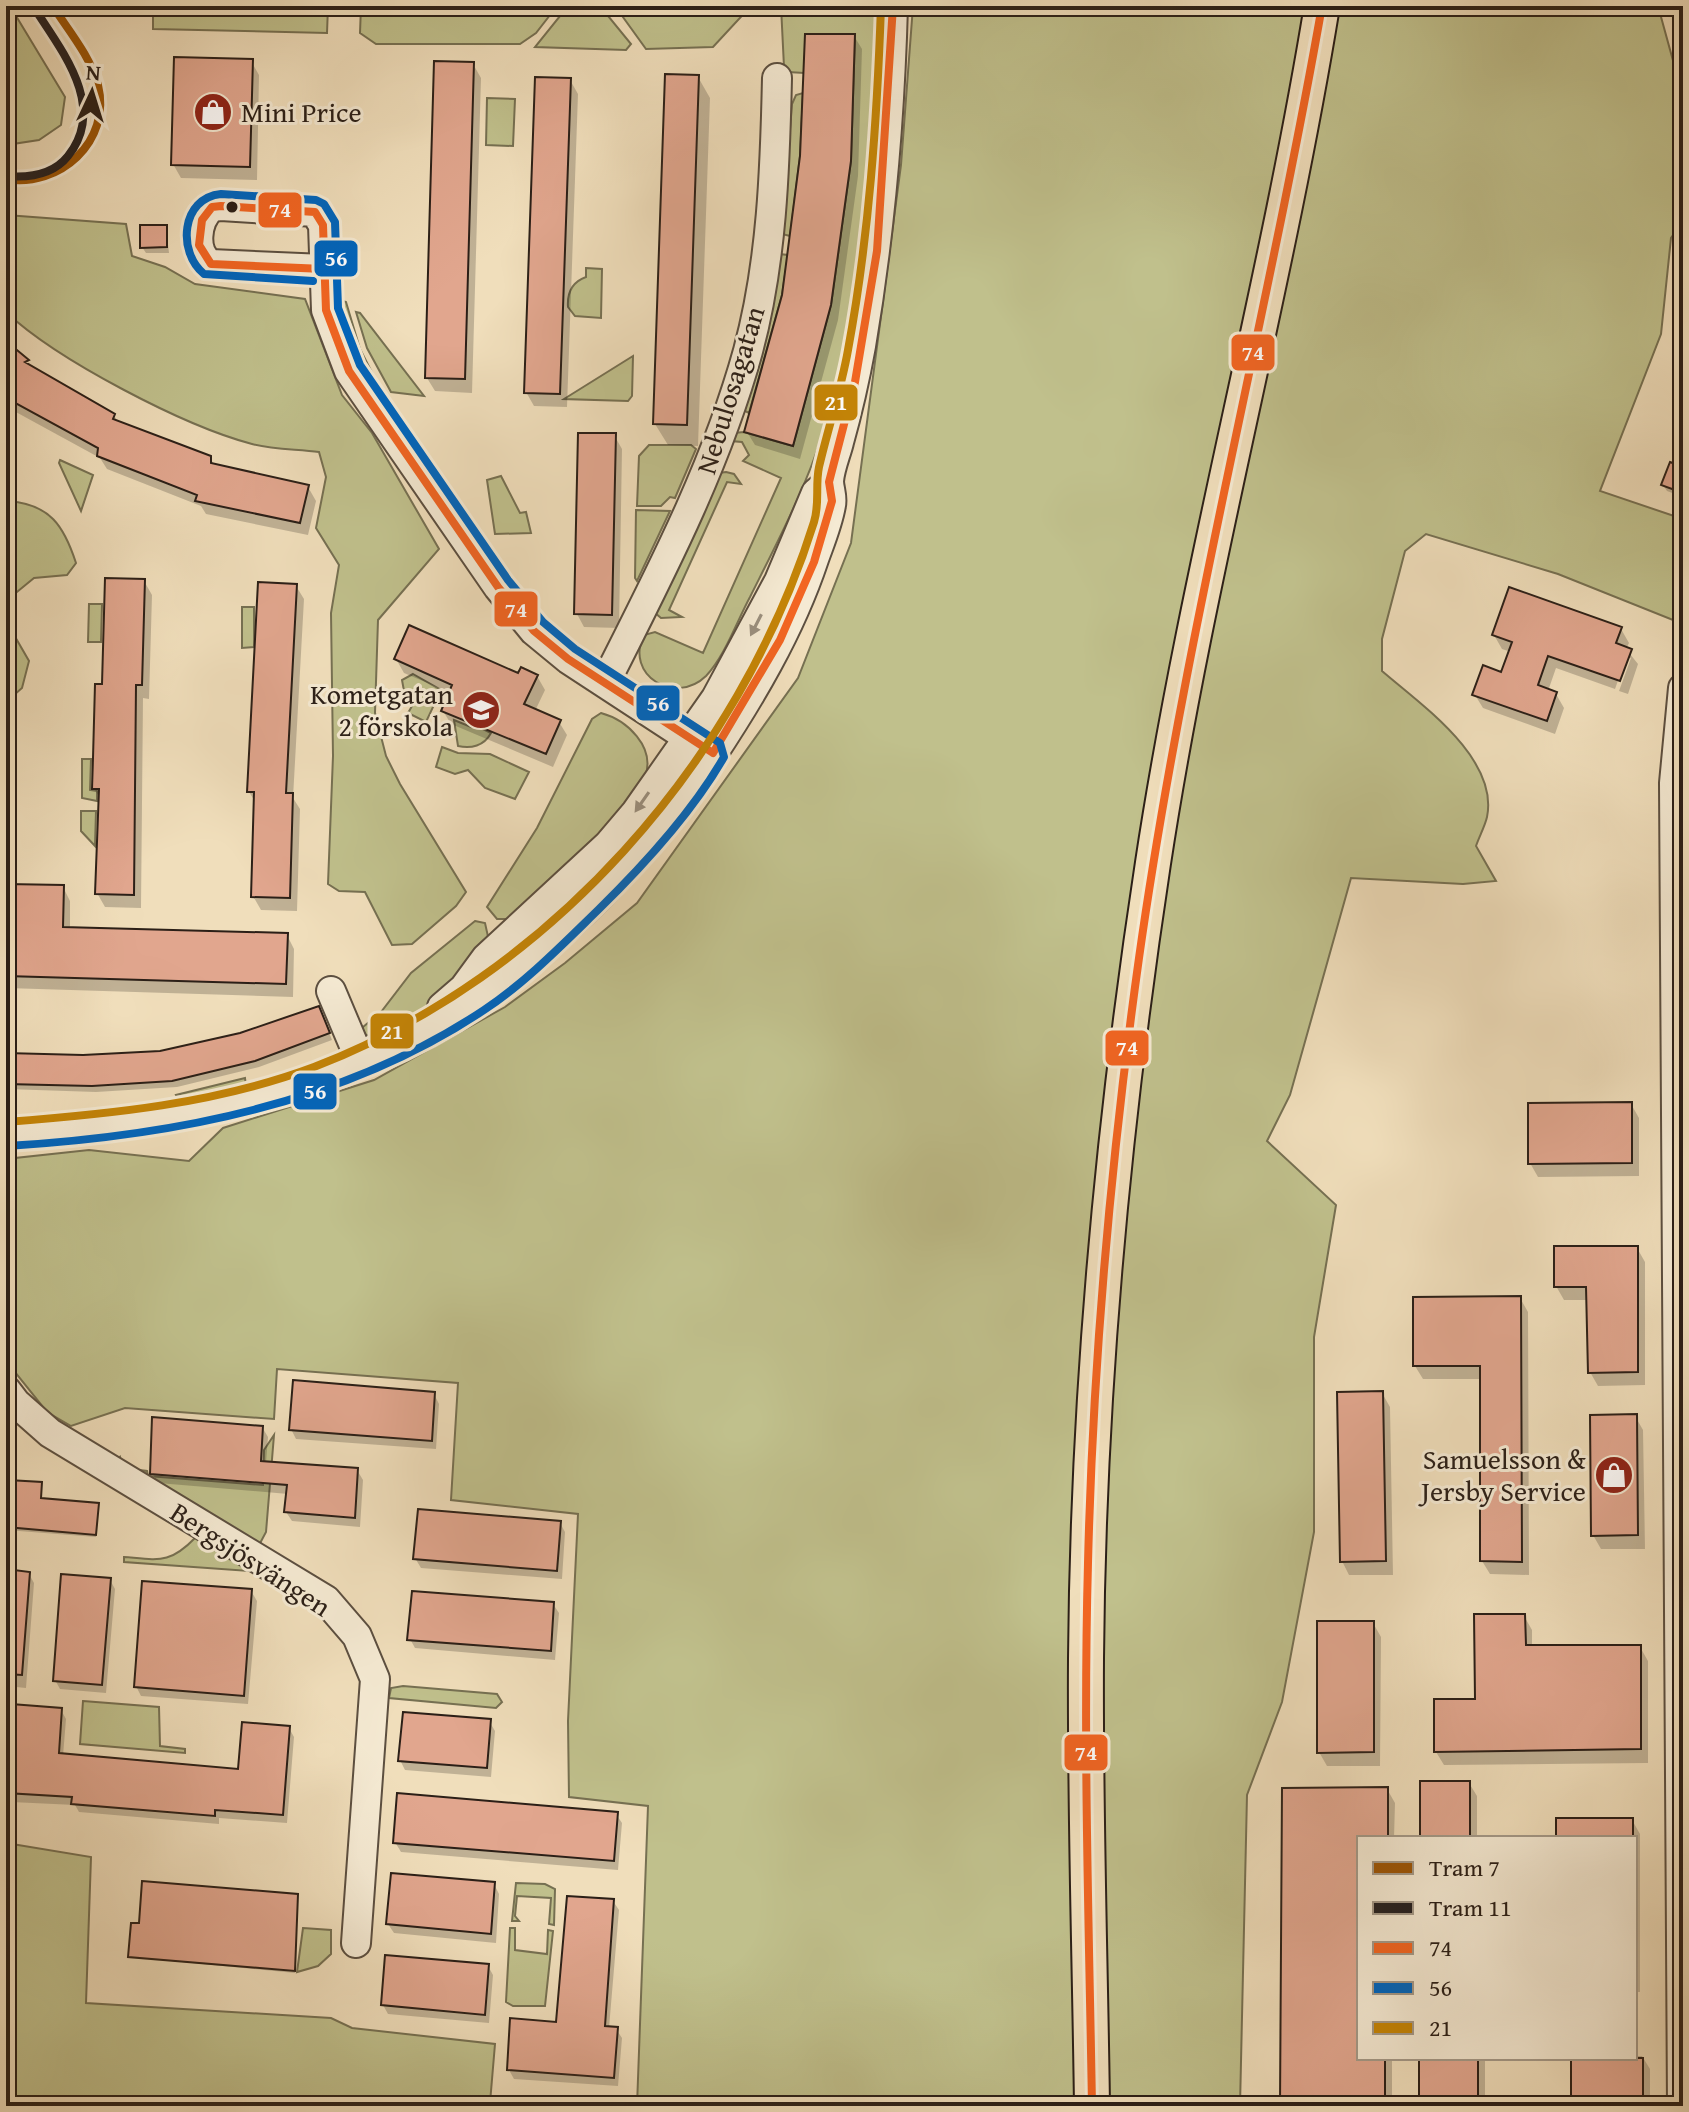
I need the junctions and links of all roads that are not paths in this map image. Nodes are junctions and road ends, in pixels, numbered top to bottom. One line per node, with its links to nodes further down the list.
1 (893, 6): 5 (street)
2 (1322, 6): 16 (main road)
3 (777, 78): 6 (street, Nebulosagatan)
4 (324, 269): 6 (street)
5 (829, 482): 8 (street, one-way to 8); 9 (street)
6 (606, 681): 8 (street)
7 (1683, 688): 17 (street)
8 (687, 739): 9 (street); 11 (street, one-way to 11)
9 (713, 753): 11 (street)
10 (331, 991): 11 (street)
11 (358, 1057): 12 (street); 13 (street)
12 (6, 1118)
13 (6, 1134)
14 (6, 1390): 15 (street, Bergsjösvängen)
15 (356, 1943)
16 (1092, 2106)
17 (1682, 2106)

